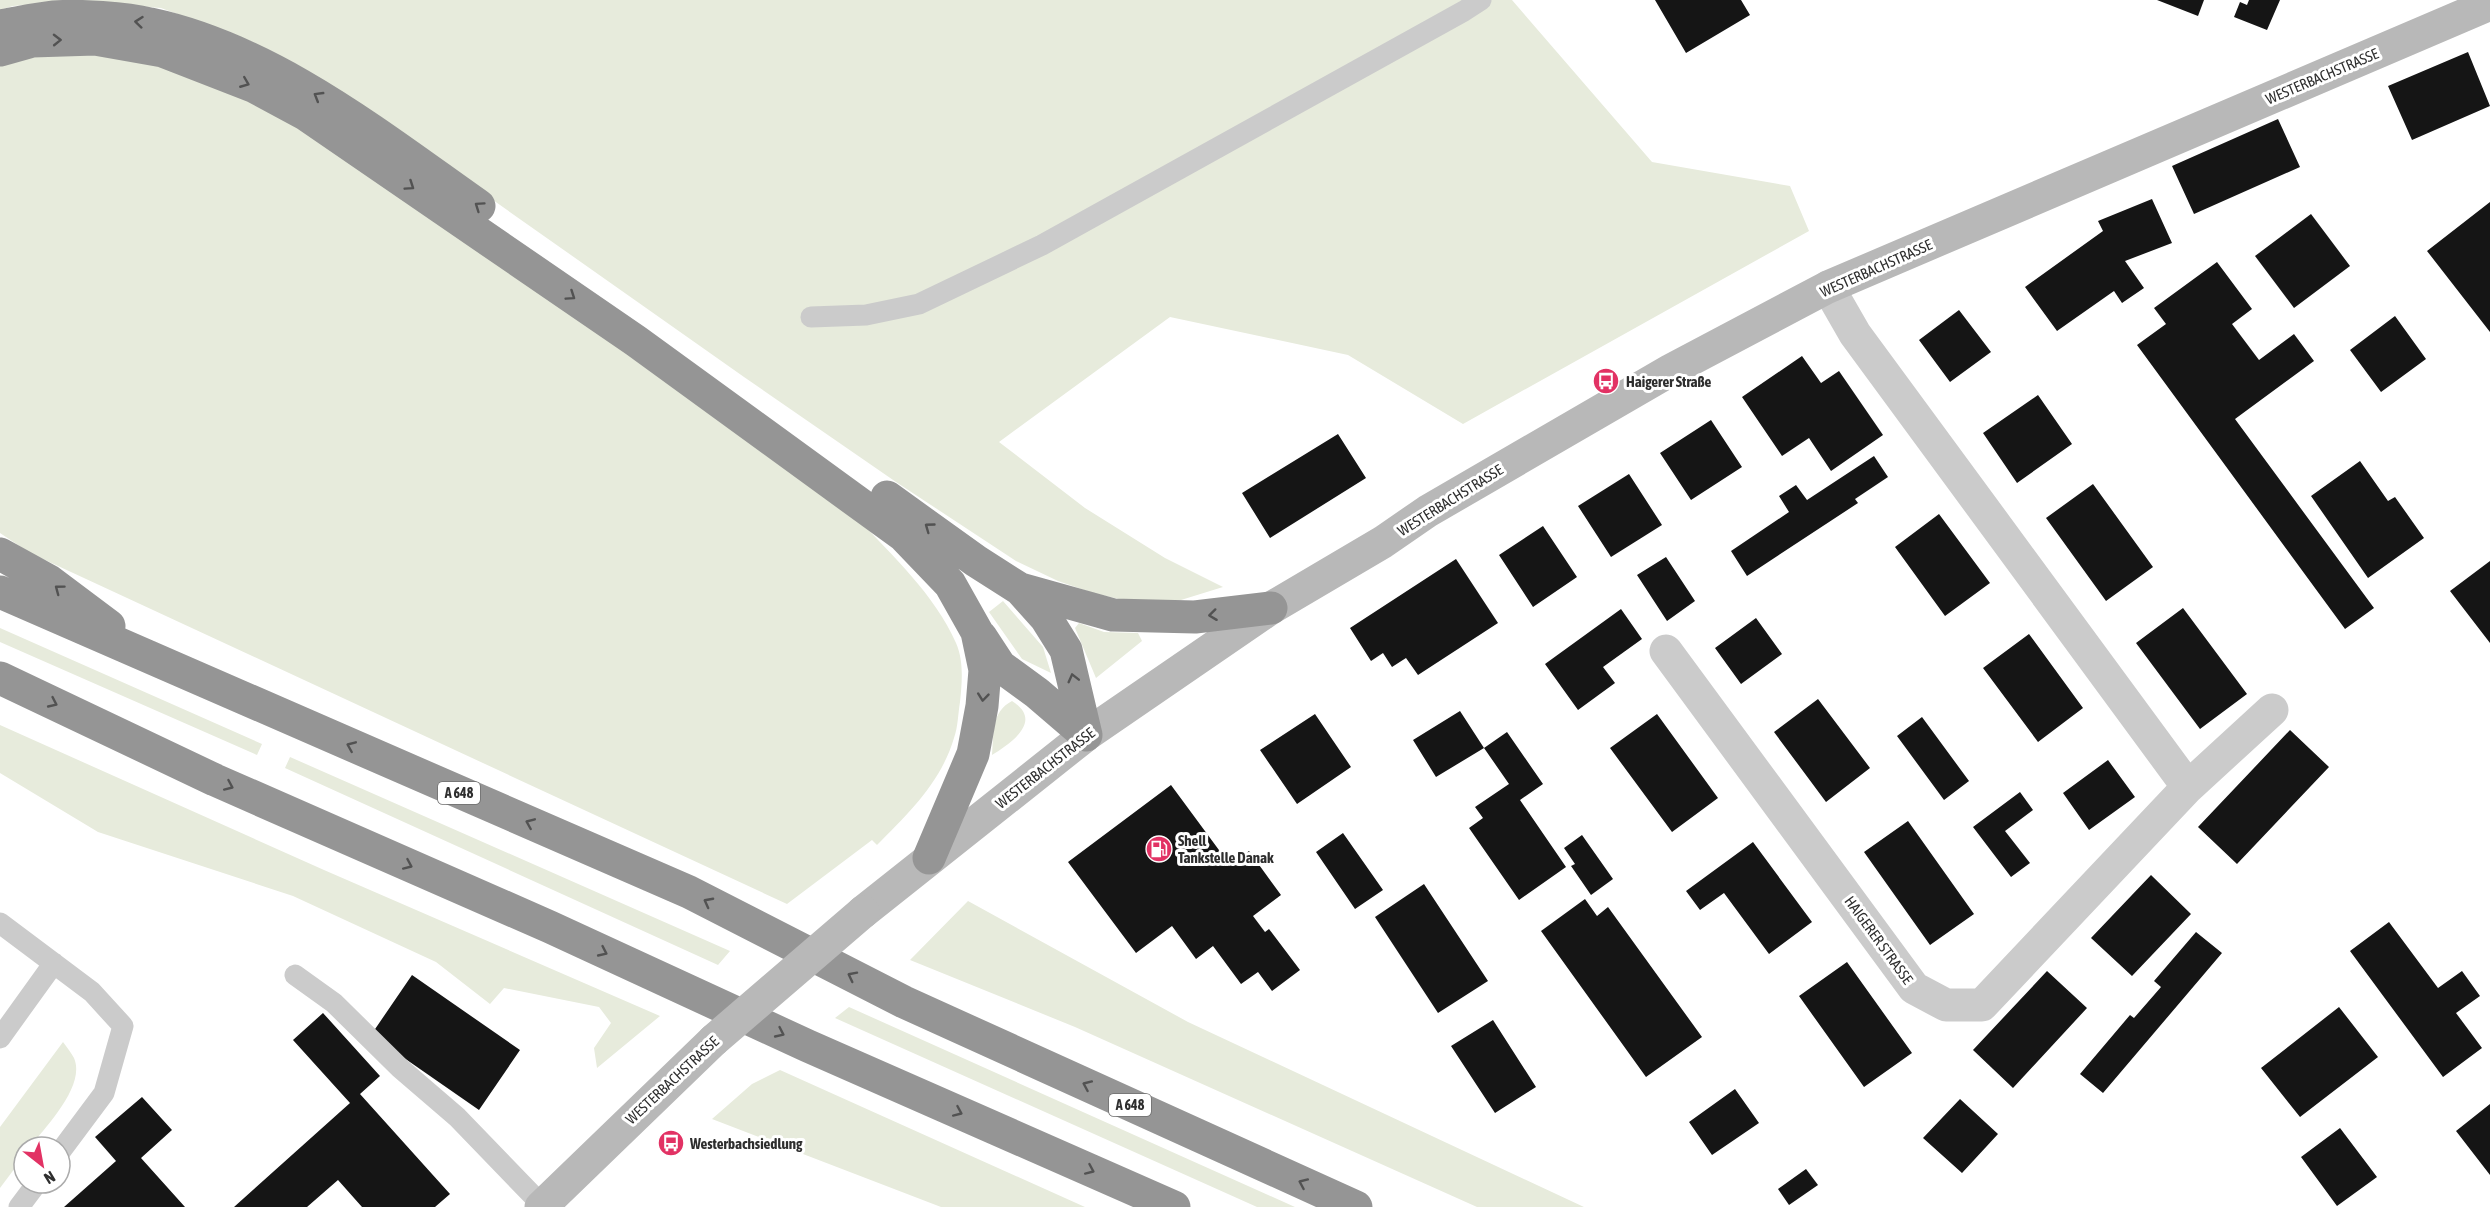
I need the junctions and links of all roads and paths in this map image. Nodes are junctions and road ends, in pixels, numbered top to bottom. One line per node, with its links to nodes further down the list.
1 (1481, 0): 6 (lane)
2 (2490, 4): 5 (main road, WESTERBACHSTRASSE)
3 (0, 26): 8 (highway, one-way to 3)
4 (0, 50): 11 (highway, one-way to 11)
5 (1828, 287): 10 (main road, WESTERBACHSTRASSE); 17 (street)
6 (811, 317)
7 (0, 554): 13 (highway, one-way to 7)
8 (1020, 589): 10 (highway, one-way to 8); 16 (highway, one-way to 8)
9 (0, 592): 13 (highway, A 648)
10 (1271, 608): 16 (main road, WESTERBACHSTRASSE)
11 (977, 632): 16 (highway); 18 (highway, one-way to 18)
12 (1666, 651): 17 (street, HAIGERER STRASSE)
13 (156, 662): 26 (highway, A 648, one-way to 13)
14 (0, 678): 25 (highway, one-way to 25)
15 (2272, 710): 17 (street, HAIGERER STRASSE)
16 (1086, 735): 18 (main road, WESTERBACHSTRASSE)
17 (2188, 787)
18 (929, 858): 24 (main road, WESTERBACHSTRASSE, bridge)
19 (0, 923): 20 (lane)
20 (54, 963): 22 (lane); 23 (lane)
21 (295, 975): 24 (lane)
22 (0, 1038)
23 (72, 1136)
24 (542, 1206)
25 (1174, 1207)
26 (1356, 1207)

